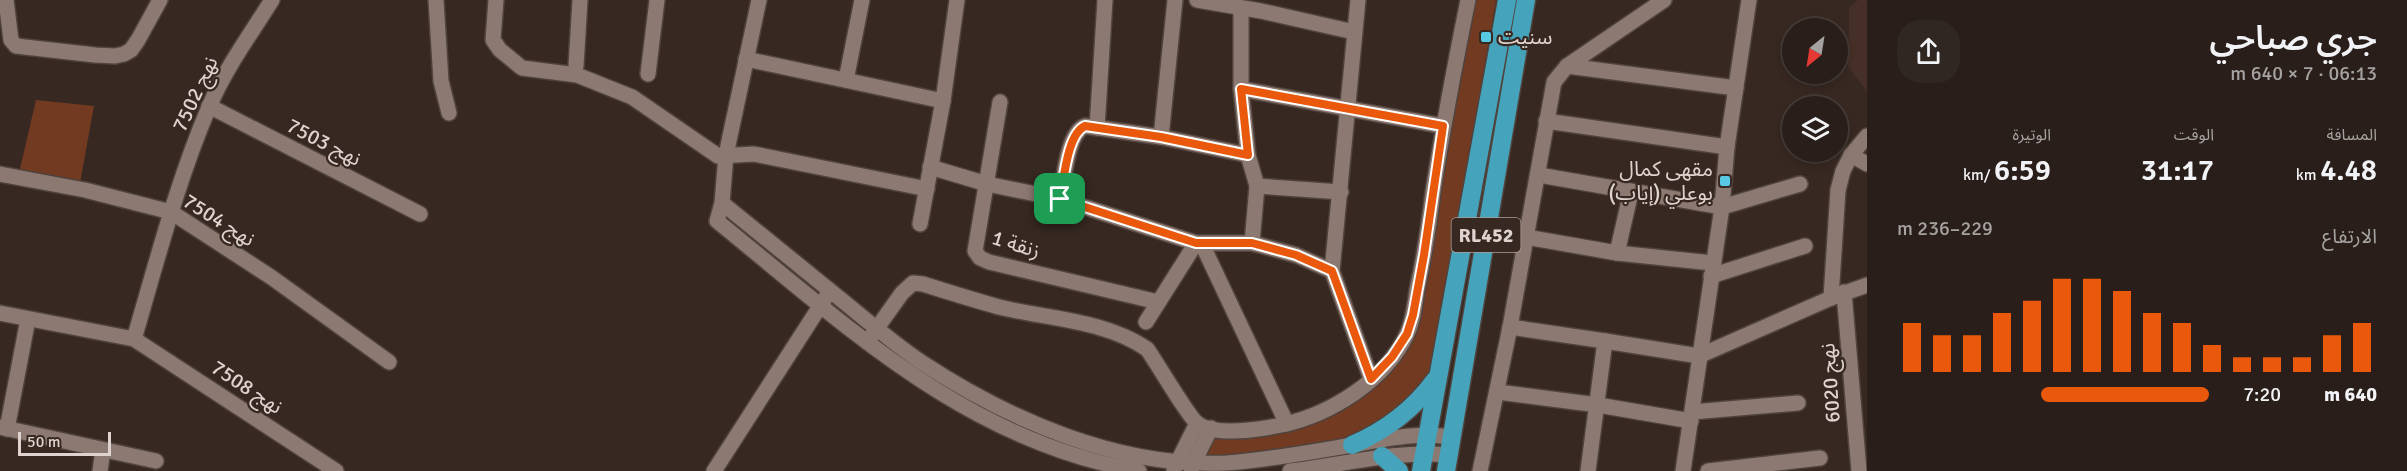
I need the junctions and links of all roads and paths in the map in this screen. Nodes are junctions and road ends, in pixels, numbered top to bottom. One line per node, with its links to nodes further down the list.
1 (6, 0): 2 (street)
2 (160, 0)
3 (272, 0): 32 (street, نهج 7502)
4 (436, 0): 34 (street)
5 (496, 0): 41 (street)
6 (580, 0): 24 (street)
7 (657, 0): 26 (street)
8 (759, 0): 23 (street)
9 (862, 0): 27 (street)
10 (957, 0): 30 (street)
11 (1105, 0): 37 (street)
12 (1175, 0): 39 (street)
13 (1197, 0): 21 (street)
14 (1358, 0): 22 (street)
15 (1467, 0): 36 (street)
16 (1507, 0): 82 (highway, RL452)
17 (1526, 0): 96 (highway, RL452)
18 (1664, 0): 25 (street)
19 (1749, 0): 28 (street)
20 (1262, 5): 21 (street); 22 (street)
21 (1241, 8): 29 (street)
22 (1354, 32): 33 (street)
23 (746, 59): 27 (street); 41 (street)
24 (576, 66)
25 (1567, 66): 28 (street); 35 (street)
26 (648, 74)
27 (846, 80): 30 (street)
28 (1736, 88): 40 (street)
29 (1241, 89): 33 (street); 42 (street)
30 (943, 101): 45 (street)
31 (1000, 102): 48 (street, زنقة 1)
32 (209, 106): 57 (street, نهج 7502); 58 (street, نهج 7503)
33 (1349, 109): 36 (street); 52 (street)
34 (449, 113)
35 (1546, 121): 40 (street); 47 (street)
36 (1443, 126): 83 (street)
37 (1096, 128): 39 (street); 54 (street)
38 (1867, 136): 43 (street, نهج 6020)
39 (1161, 137): 42 (street)
40 (1727, 147): 56 (street)
41 (726, 155): 51 (street); 55 (street)
42 (1248, 155): 50 (street)
43 (1851, 155): 44 (street); 69 (street, نهج 6020)
44 (1867, 164)
45 (930, 167): 48 (street); 51 (street)
46 (0, 174): 57 (street, نهج 7504)
47 (1539, 175): 53 (street); 60 (street)
48 (987, 184): 54 (street); 70 (street, زنقة 1)
49 (1800, 184): 56 (street)
50 (1257, 186): 52 (street); 61 (street)
51 (927, 189): 59 (street)
52 (1341, 192): 66 (street)
53 (1631, 192): 56 (street); 64 (street)
54 (1060, 199): 62 (street)
55 (722, 203): 68 (street); 71 (street)
56 (1722, 207): 65 (street)
57 (171, 212): 77 (street, نهج 7502); 81 (street, نهج 7504)
58 (420, 214)
59 (920, 224)
60 (1526, 237): 64 (street); 75 (street)
61 (1252, 243): 62 (street); 66 (street)
62 (1199, 244): 70 (street); 88 (street)
63 (1805, 246): 65 (street)
64 (1617, 253): 65 (street)
65 (1712, 269): 80 (street)
66 (1332, 271): 83 (street)
67 (1867, 285): 69 (street)
68 (830, 291): 71 (street); 76 (street)
69 (1837, 295): 80 (street); 89 (street, نهج 6020)
70 (1158, 302): 74 (street)
71 (820, 304): 79 (street); 103 (street)
72 (0, 313): 73 (street)
73 (28, 319): 77 (street); 91 (street)
74 (1146, 322)
75 (1510, 327): 78 (street); 84 (street)
76 (877, 328): 79 (street); 90 (street); 100 (street)
77 (134, 339): 102 (street, نهج 7508)
78 (1605, 341): 80 (street); 86 (street)
79 (867, 342): 104 (street)
80 (1699, 356): 87 (street)
81 (389, 362)
82 (1437, 378): 92 (highway, RL452); 93 (highway)
83 (1371, 379): 88 (street)
84 (1498, 392): 86 (street); 108 (street)
85 (1798, 403): 87 (street)
86 (1598, 405): 87 (street); 109 (street)
87 (1691, 417): 110 (street)
88 (1287, 424): 90 (street)
89 (1861, 424): 112 (street, نهج 6020)
90 (1204, 426): 100 (street)
91 (4, 428): 94 (street)
92 (1428, 434): 93 (street); 95 (highway, RL452); 96 (street)
93 (1352, 445): 100 (street)
94 (103, 450): 99 (street); 101 (street)
95 (1424, 453): 96 (street); 97 (street); 107 (highway, RL452)
96 (1448, 454)
97 (1382, 456): 105 (street); 106 (highway)
98 (1820, 458): 111 (street)
99 (156, 461)
100 (1183, 467)
101 (100, 471)
102 (336, 471)
103 (714, 471)
104 (1139, 471)
105 (1290, 471)
106 (1399, 471)
107 (1421, 471)
108 (1480, 471)
109 (1588, 471)
110 (1683, 471)
111 (1708, 471)
112 (1859, 471)

